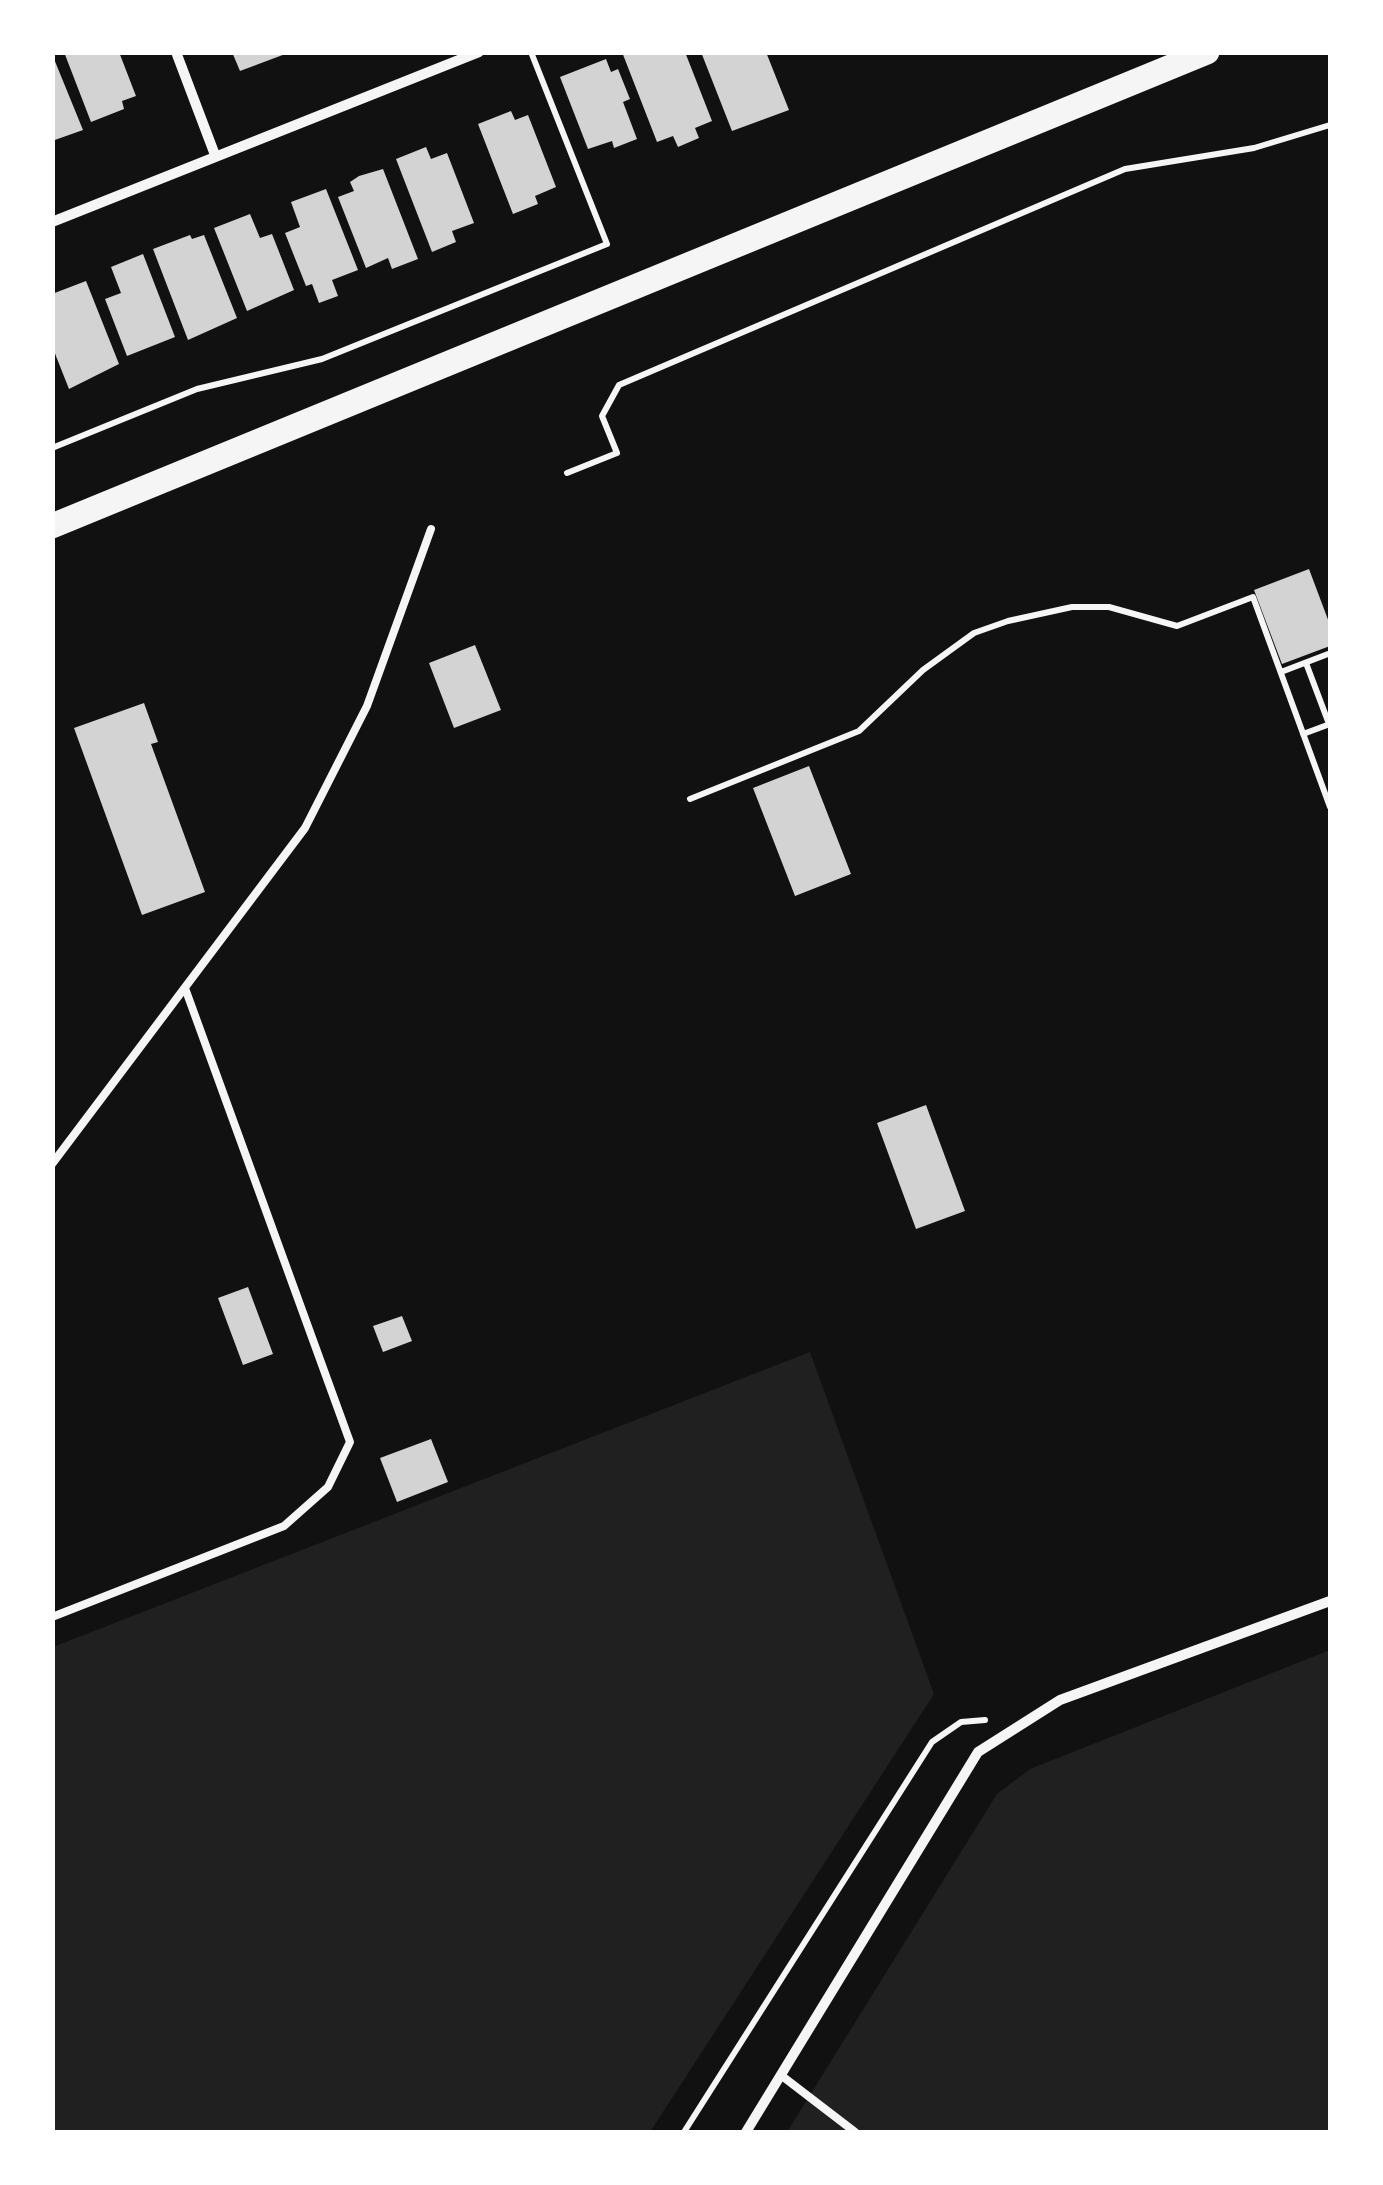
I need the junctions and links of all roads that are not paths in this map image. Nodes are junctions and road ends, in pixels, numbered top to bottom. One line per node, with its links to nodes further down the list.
1 (176, 52): 4 (street)
2 (479, 52): 4 (street)
3 (1207, 52): 6 (main road)
4 (215, 154): 5 (street)
5 (52, 222)
6 (52, 526)
7 (430, 529): 8 (lane)
8 (184, 988): 9 (lane); 11 (lane)
9 (52, 1164)
10 (1330, 1601): 12 (street)
11 (52, 1617)
12 (782, 2076): 13 (street); 14 (lane)
13 (746, 2132)
14 (855, 2132)

